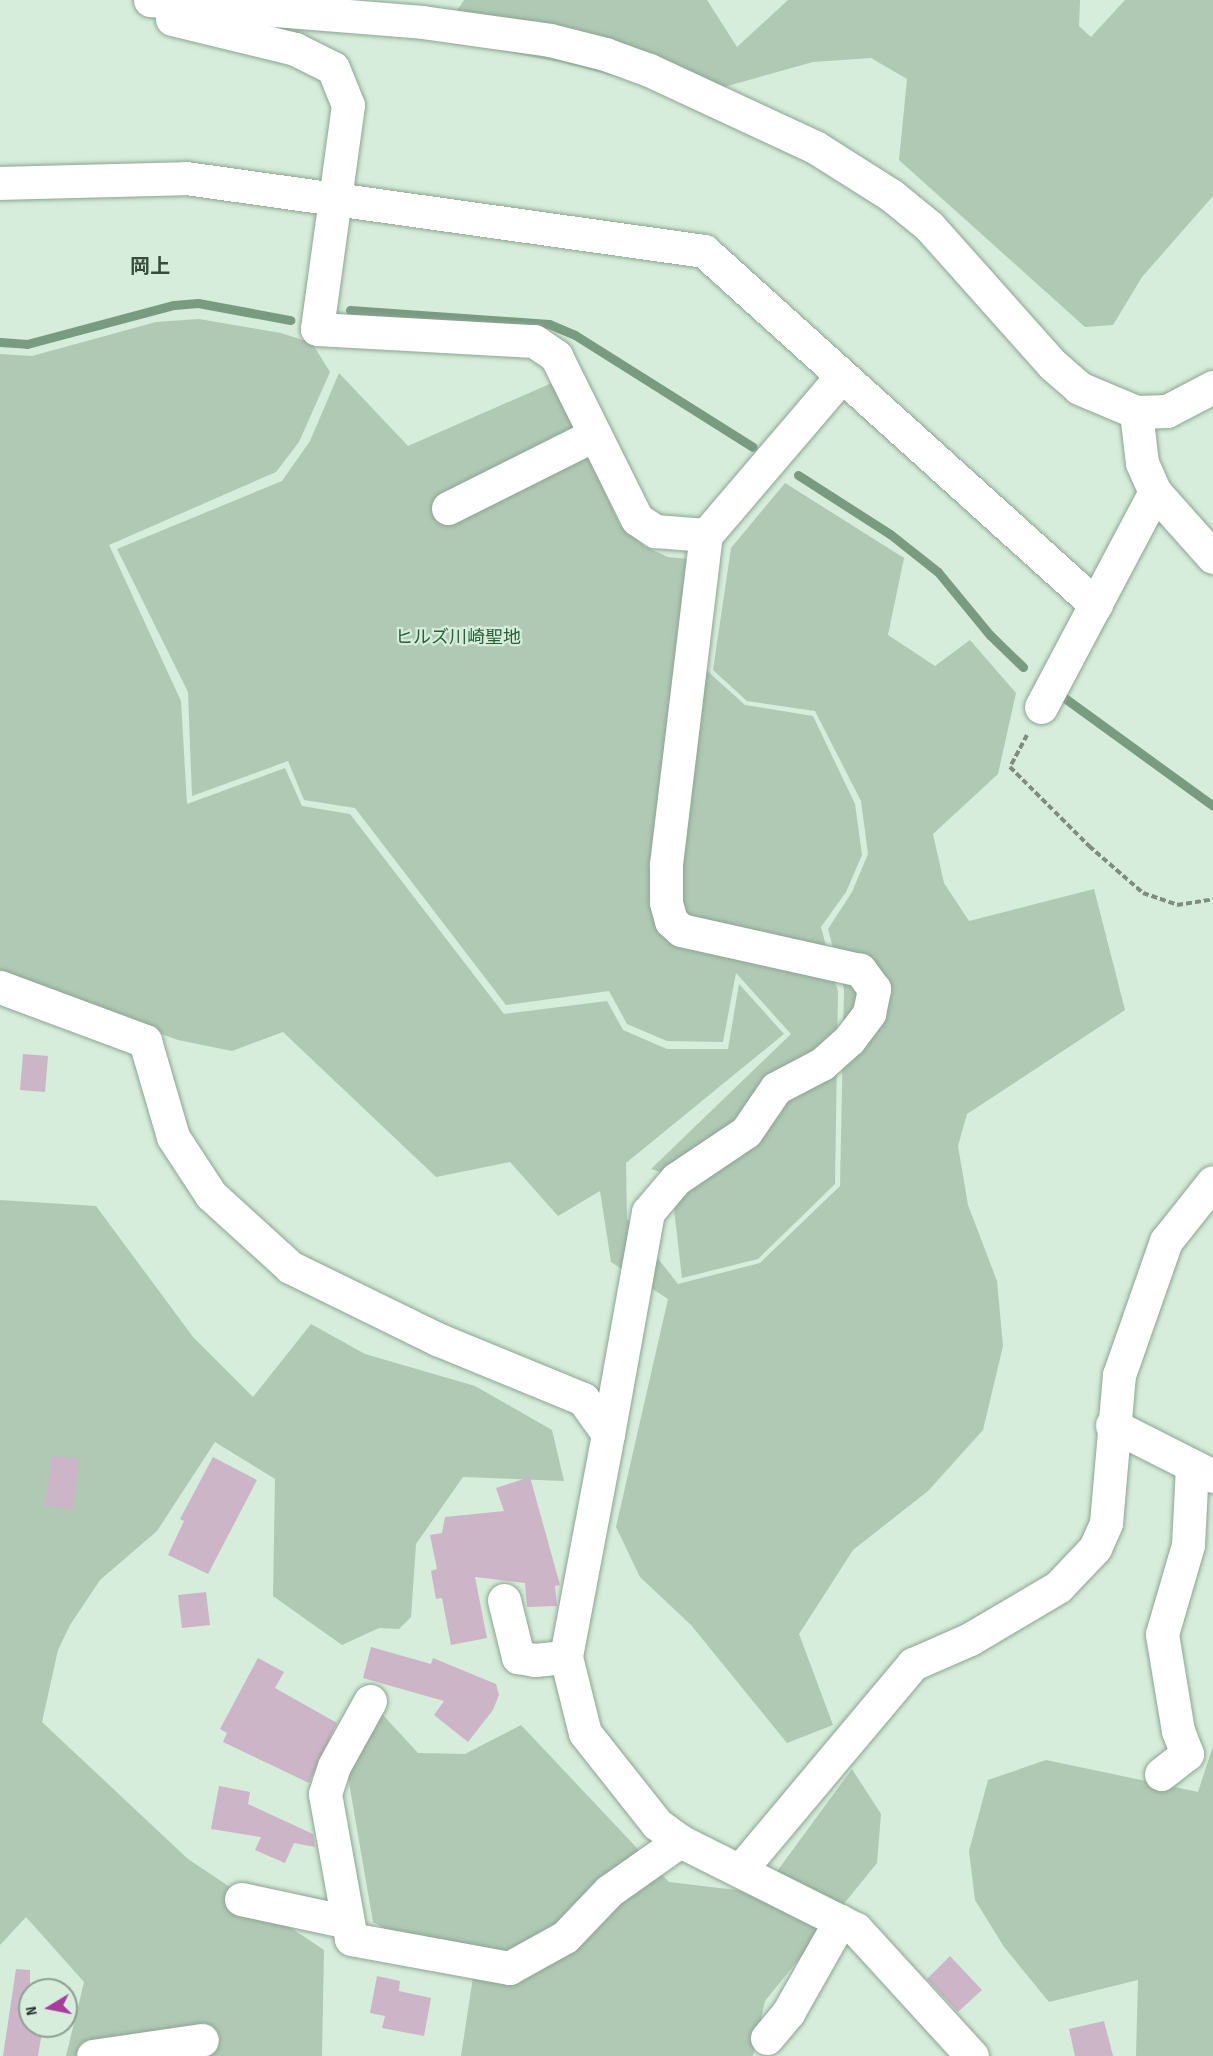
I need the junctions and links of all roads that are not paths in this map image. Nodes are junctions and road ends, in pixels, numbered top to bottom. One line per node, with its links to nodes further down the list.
1 (157, 0): 2 (street); 4 (street)
2 (308, 6): 7 (street)
3 (0, 183): 4 (street)
4 (333, 199): 5 (street); 8 (street)
5 (841, 377): 11 (street); 13 (street)
6 (1213, 387): 7 (street)
7 (1136, 412): 9 (street)
8 (594, 435): 10 (street); 11 (street)
9 (1155, 492): 12 (street); 13 (street)
10 (448, 508)
11 (706, 535): 18 (street)
12 (1213, 557)
13 (1096, 605): 14 (street)
14 (1041, 707)
15 (0, 987): 18 (street)
16 (1213, 1182): 17 (street)
17 (1112, 1425): 19 (street); 25 (street)
18 (608, 1434): 21 (street)
19 (1202, 1471): 23 (street)
20 (504, 1600): 21 (street)
21 (566, 1657): 24 (street)
22 (370, 1701): 27 (street)
23 (1161, 1774)
24 (680, 1841): 25 (street); 27 (street)
25 (741, 1869): 28 (street)
26 (241, 1899): 27 (street)
27 (348, 1922)
28 (848, 1925): 29 (street); 32 (street)
29 (767, 2038)
30 (202, 2040): 31 (street)
31 (93, 2056)
32 (972, 2056)

